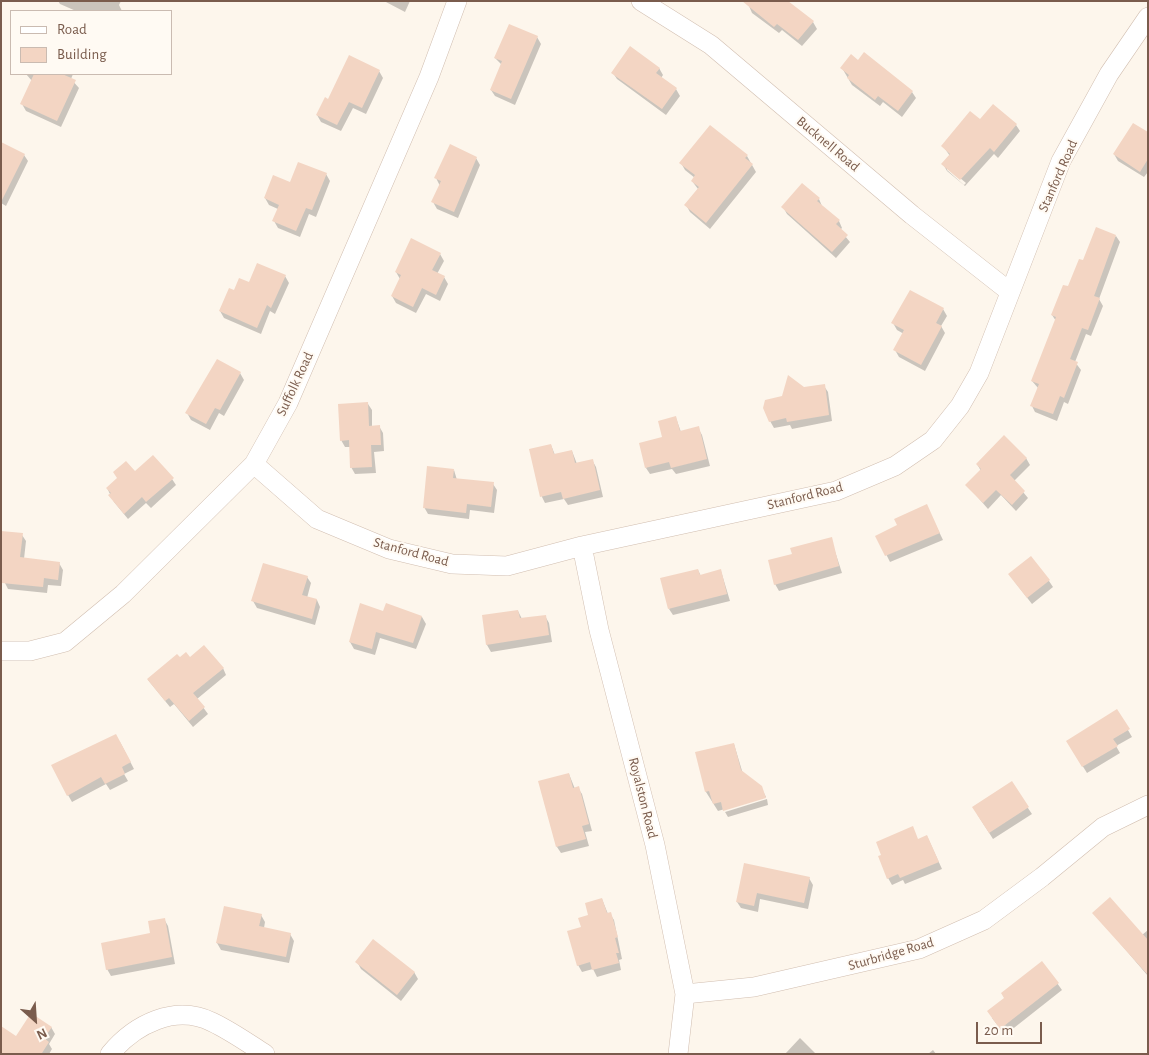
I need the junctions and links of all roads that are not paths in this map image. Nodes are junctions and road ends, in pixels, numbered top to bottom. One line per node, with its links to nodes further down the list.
1 (457, 1): 5 (street, Suffolk Road)
2 (642, 1): 4 (street, Bucknell Road)
3 (1148, 17): 4 (street, Stanford Road)
4 (1010, 292): 6 (street, Stanford Road)
5 (254, 464): 6 (street, Stanford Road); 7 (street, Suffolk Road)
6 (582, 546): 9 (street, Royalston Road)
7 (1, 651)
8 (1148, 805): 9 (street, Sturbridge Road)
9 (685, 994): 12 (street, Royalston Road)
10 (110, 1054): 11 (street)
11 (266, 1054)
12 (678, 1054)

